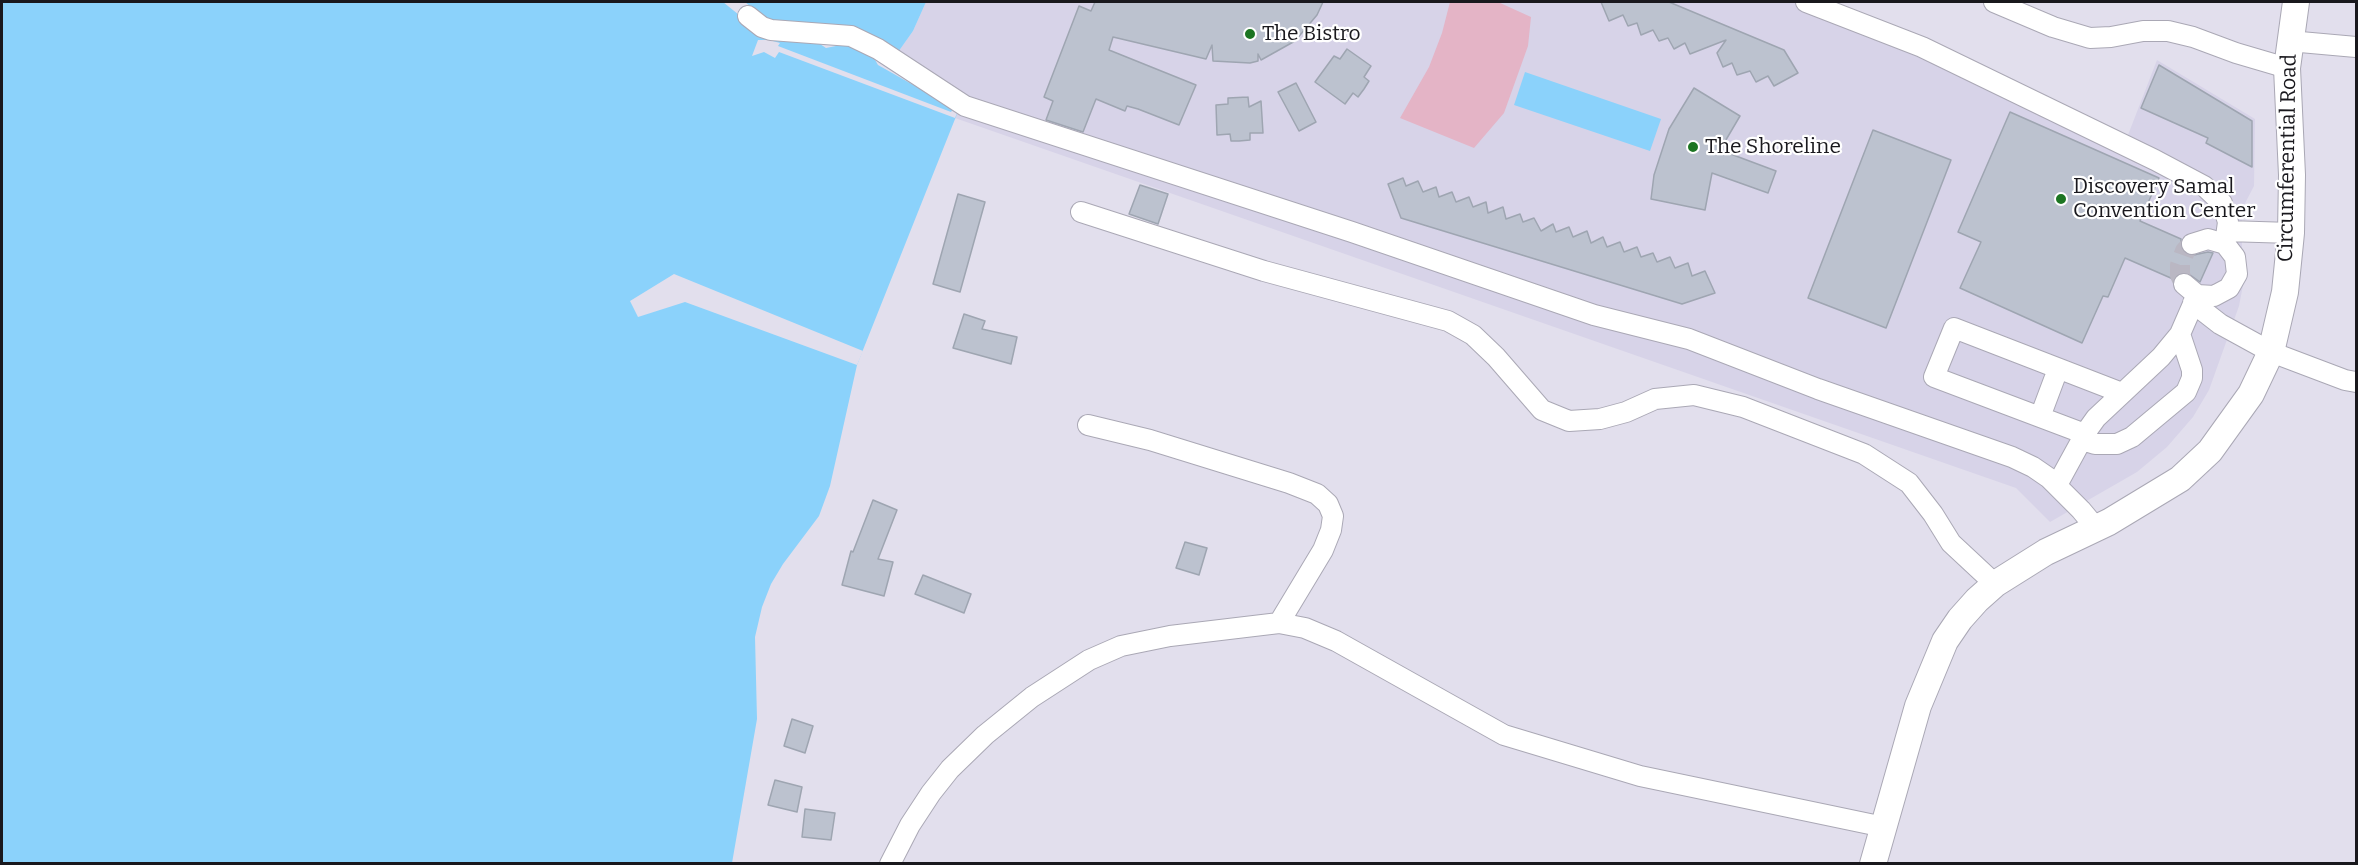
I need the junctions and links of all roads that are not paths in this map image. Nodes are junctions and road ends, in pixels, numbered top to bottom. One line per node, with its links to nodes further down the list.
1 (1806, 2): 10 (street)
2 (1994, 2): 7 (street)
3 (2296, 2): 5 (main road, Circumferential Road)
4 (748, 16): 21 (street)
5 (2289, 42): 6 (street); 7 (main road, Circumferential Road)
6 (2356, 47)
7 (2287, 68): 9 (main road, Circumferential Road)
8 (1081, 212): 23 (street)
9 (2291, 233): 10 (street); 14 (main road, Circumferential Road)
10 (2226, 237): 11 (street); 12 (street)
11 (2192, 244)
12 (2192, 294): 13 (street); 14 (street)
13 (2180, 334): 17 (street); 20 (street)
14 (2271, 352): 16 (street); 22 (main road, Circumferential Road)
15 (2058, 369): 17 (street); 18 (street); 18 (street)
16 (2356, 381)
17 (2122, 393): 20 (street)
18 (2040, 417): 20 (street)
19 (1088, 425): 24 (street)
20 (2083, 437): 21 (street)
21 (2057, 485): 22 (street)
22 (2096, 528): 23 (main road, Circumferential Road)
23 (1995, 584): 25 (main road, Circumferential Road)
24 (1279, 622): 25 (street); 26 (street)
25 (1884, 827): 27 (main road, Circumferential Road)
26 (890, 864)
27 (1873, 864)

